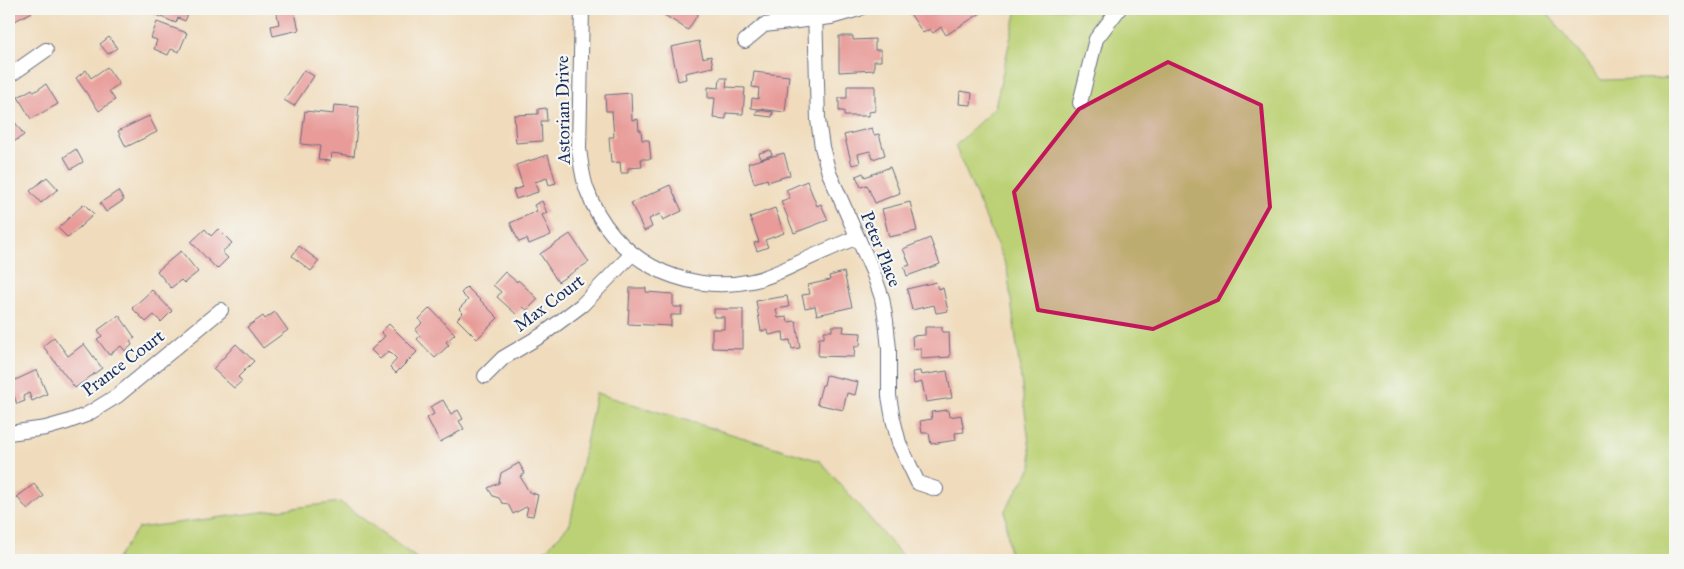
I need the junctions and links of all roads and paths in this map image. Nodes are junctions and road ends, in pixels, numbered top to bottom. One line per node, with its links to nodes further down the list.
1 (582, 9): 10 (street, Astorian Drive)
2 (859, 9): 4 (street)
3 (1119, 9): 8 (street)
4 (815, 14): 5 (street); 9 (street, Peter Place)
5 (745, 41)
6 (46, 50): 7 (street)
7 (9, 76)
8 (1080, 102)
9 (857, 237): 10 (street, Astorian Drive); 14 (street, Peter Place)
10 (632, 254): 12 (street, Max Court)
11 (221, 310): 13 (street, Prance Court)
12 (485, 376)
13 (9, 433)
14 (936, 489)

